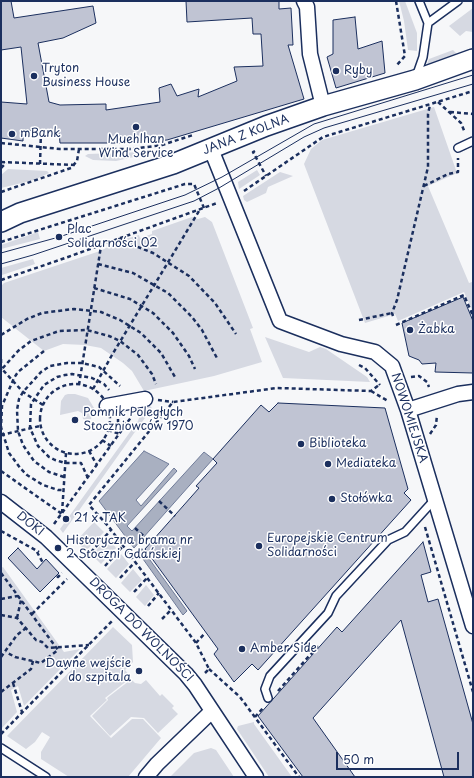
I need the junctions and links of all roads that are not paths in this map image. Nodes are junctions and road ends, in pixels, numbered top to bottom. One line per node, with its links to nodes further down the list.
1 (304, 1): 7 (street)
2 (419, 1): 4 (lane)
3 (458, 1): 4 (lane)
4 (428, 23): 6 (lane)
5 (473, 59): 6 (main road, JANA Z KOLNA)
6 (415, 80): 7 (main road, JANA Z KOLNA)
7 (323, 106): 10 (main road, JANA Z KOLNA)
8 (471, 142): 9 (lane)
9 (458, 148)
10 (211, 149): 12 (main road, JANA Z KOLNA); 17 (street, NOWOMIEJSKA)
11 (1, 210): 12 (main road, JANA Z KOLNA)
12 (20, 213): 13 (main road, JANA Z KOLNA)
13 (1, 222)
14 (473, 392): 17 (street)
15 (145, 399): 16 (street)
16 (112, 405)
17 (408, 410): 18 (street, NOWOMIEJSKA)
18 (435, 499): 21 (street, NOWOMIEJSKA); 22 (lane)
19 (1, 502): 20 (street, DOKI)
20 (58, 548): 23 (street, DROGA DO WOLNOŚCI)
21 (473, 626)
22 (267, 702)
23 (212, 711): 26 (street); 27 (street, DROGA DO WOLNOŚCI)
24 (1, 748): 25 (lane)
25 (46, 777)
26 (146, 777)
27 (256, 777)

